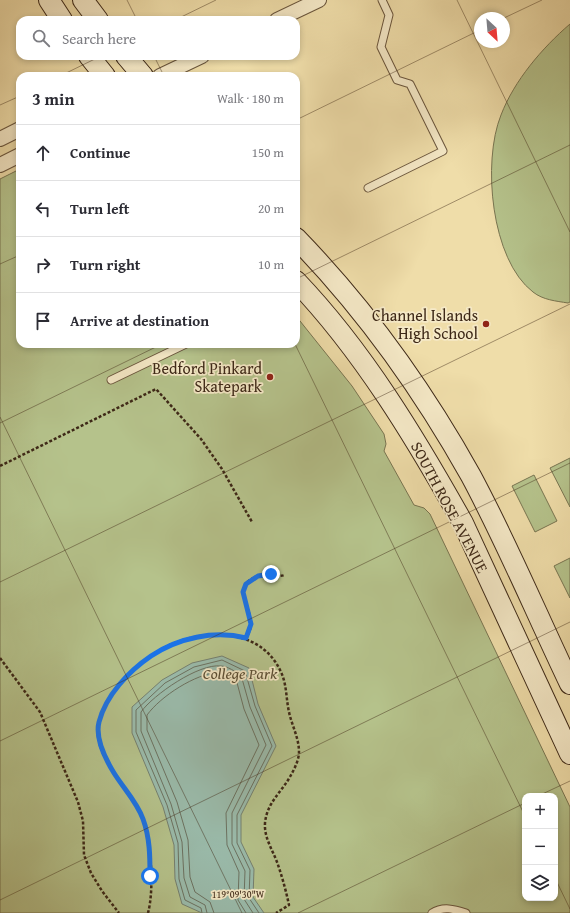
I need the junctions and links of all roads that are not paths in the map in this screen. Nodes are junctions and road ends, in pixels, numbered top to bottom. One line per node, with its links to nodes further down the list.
1 (49, 0): 5 (main road)
2 (83, 0): 6 (main road)
3 (319, 0): 7 (street)
4 (382, 0): 18 (lane)
5 (59, 16)
6 (95, 16)
7 (285, 16)
8 (92, 60): 11 (main road)
9 (129, 60): 12 (main road)
10 (194, 60): 13 (street)
11 (102, 72)
12 (140, 72)
13 (168, 72)
14 (16, 131): 15 (street)
15 (0, 139)
16 (16, 157): 17 (street)
17 (0, 165)
18 (368, 188)
19 (300, 242): 23 (main road, SOUTH ROSE AVENUE)
20 (300, 285): 24 (main road, SOUTH ROSE AVENUE)
21 (178, 348): 22 (lane)
22 (111, 380)
23 (570, 684)
24 (570, 754)
25 (457, 912): 26 (lane); 27 (lane)
26 (432, 913)
27 (466, 913)

